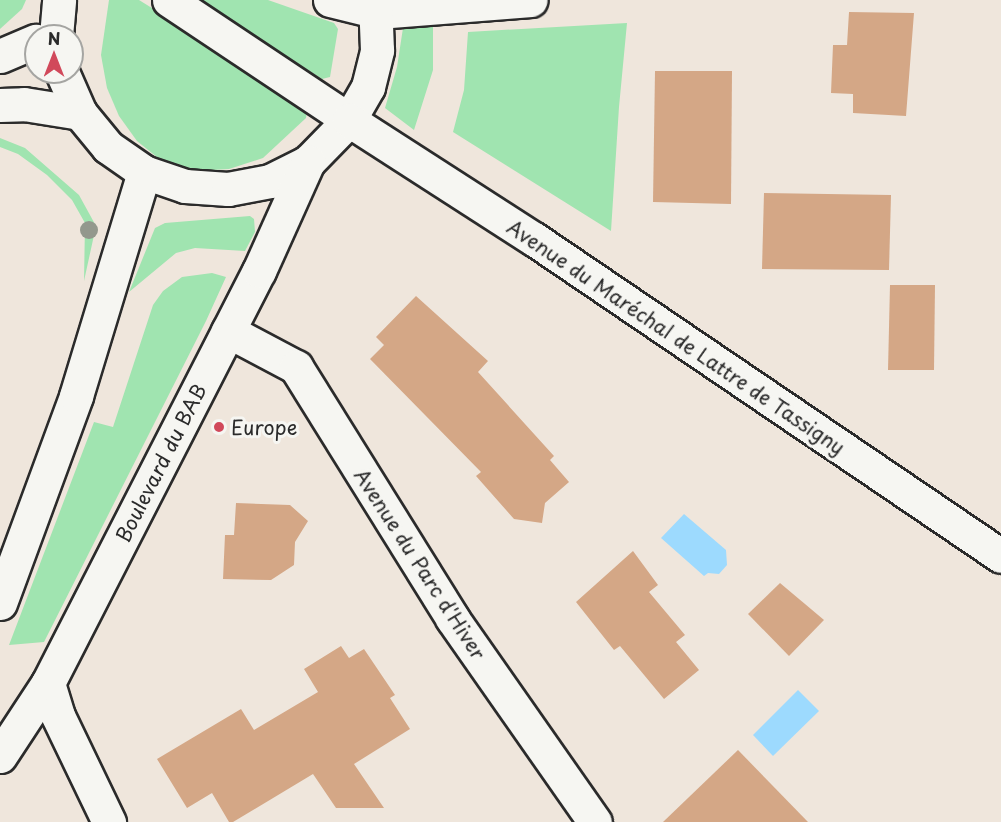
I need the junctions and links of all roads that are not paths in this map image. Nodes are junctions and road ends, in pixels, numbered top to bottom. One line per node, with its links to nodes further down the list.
1 (169, 0): 10 (main road, Avenue du Maréchal de Lattre de Tassigny)
2 (330, 0): 4 (main road)
3 (531, 0): 4 (main road)
4 (376, 6): 10 (main road)
5 (51, 23): 6 (main road)
6 (0, 56)
7 (67, 84): 9 (main road)
8 (0, 105): 9 (main road)
9 (80, 113): 12 (main road)
10 (349, 120): 11 (main road); 14 (main road, Avenue du Maréchal de Lattre de Tassigny)
11 (308, 162): 12 (main road); 13 (main road, Boulevard du BAB)
12 (144, 172): 15 (main road)
13 (228, 331): 16 (main road, Boulevard du BAB); 19 (main road, Avenue du Parc d'Hiver)
14 (1001, 556)
15 (0, 603)
16 (48, 683): 17 (main road, Boulevard du BAB); 18 (main road)
17 (0, 756)
18 (109, 822)
19 (594, 822)

